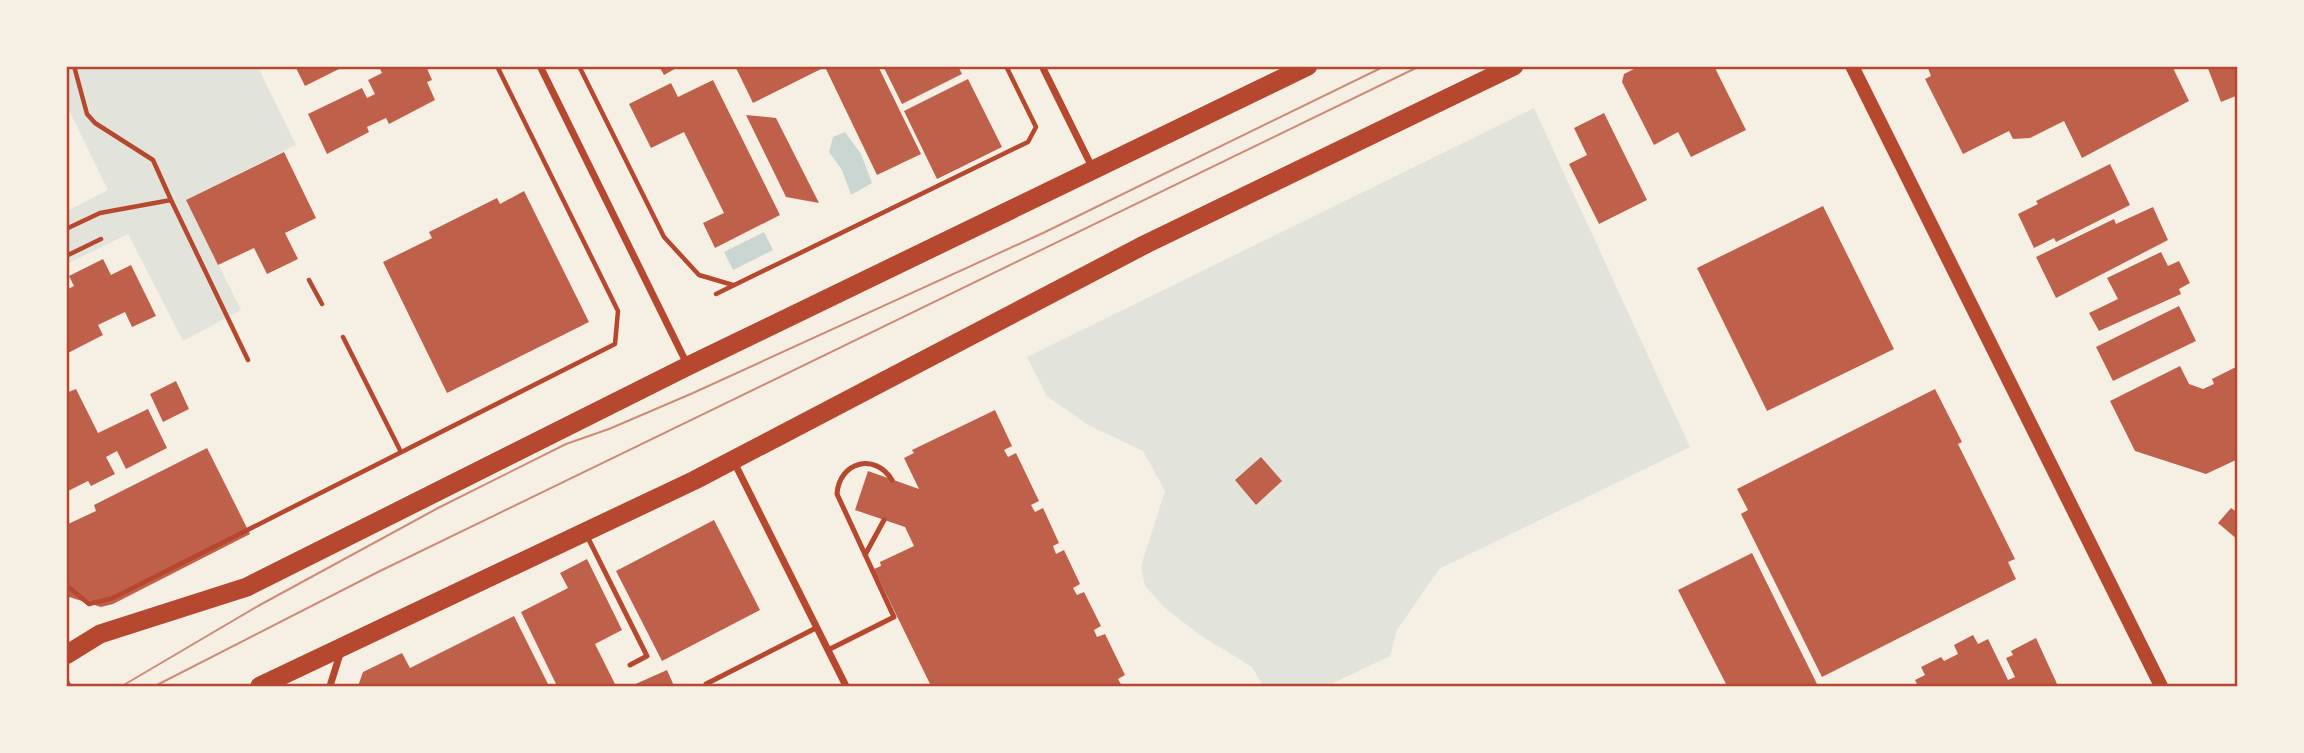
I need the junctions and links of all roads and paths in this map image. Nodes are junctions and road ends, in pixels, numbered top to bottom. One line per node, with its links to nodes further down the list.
1 (74, 66): 11 (path)
2 (497, 66): 22 (path)
3 (540, 66): 21 (street)
4 (579, 66): 16 (path)
5 (1006, 66): 16 (path)
6 (1042, 66): 10 (street)
7 (1308, 66): 10 (highway)
8 (1514, 66): 23 (highway)
9 (1852, 66): 38 (main road)
10 (1093, 170): 21 (highway)
11 (172, 200): 12 (path); 20 (path)
12 (66, 229)
13 (101, 239): 14 (path)
14 (66, 257)
15 (309, 280): 18 (path)
16 (734, 286): 17 (path)
17 (716, 294)
18 (322, 304)
19 (343, 337): 22 (path)
20 (248, 360)
21 (688, 366): 32 (highway)
22 (401, 452): 28 (path)
23 (733, 461): 26 (highway); 29 (street)
24 (892, 480): 27 (lane)
25 (884, 520): 27 (lane)
26 (586, 533): 30 (highway); 33 (lane)
27 (864, 555): 31 (lane)
28 (66, 585)
29 (816, 628): 31 (street); 34 (lane)
30 (341, 650): 35 (highway); 36 (street)
31 (828, 650): 37 (street)
32 (66, 655)
33 (630, 665)
34 (706, 684)
35 (260, 687)
36 (330, 687)
37 (846, 687)
38 (2161, 687)

